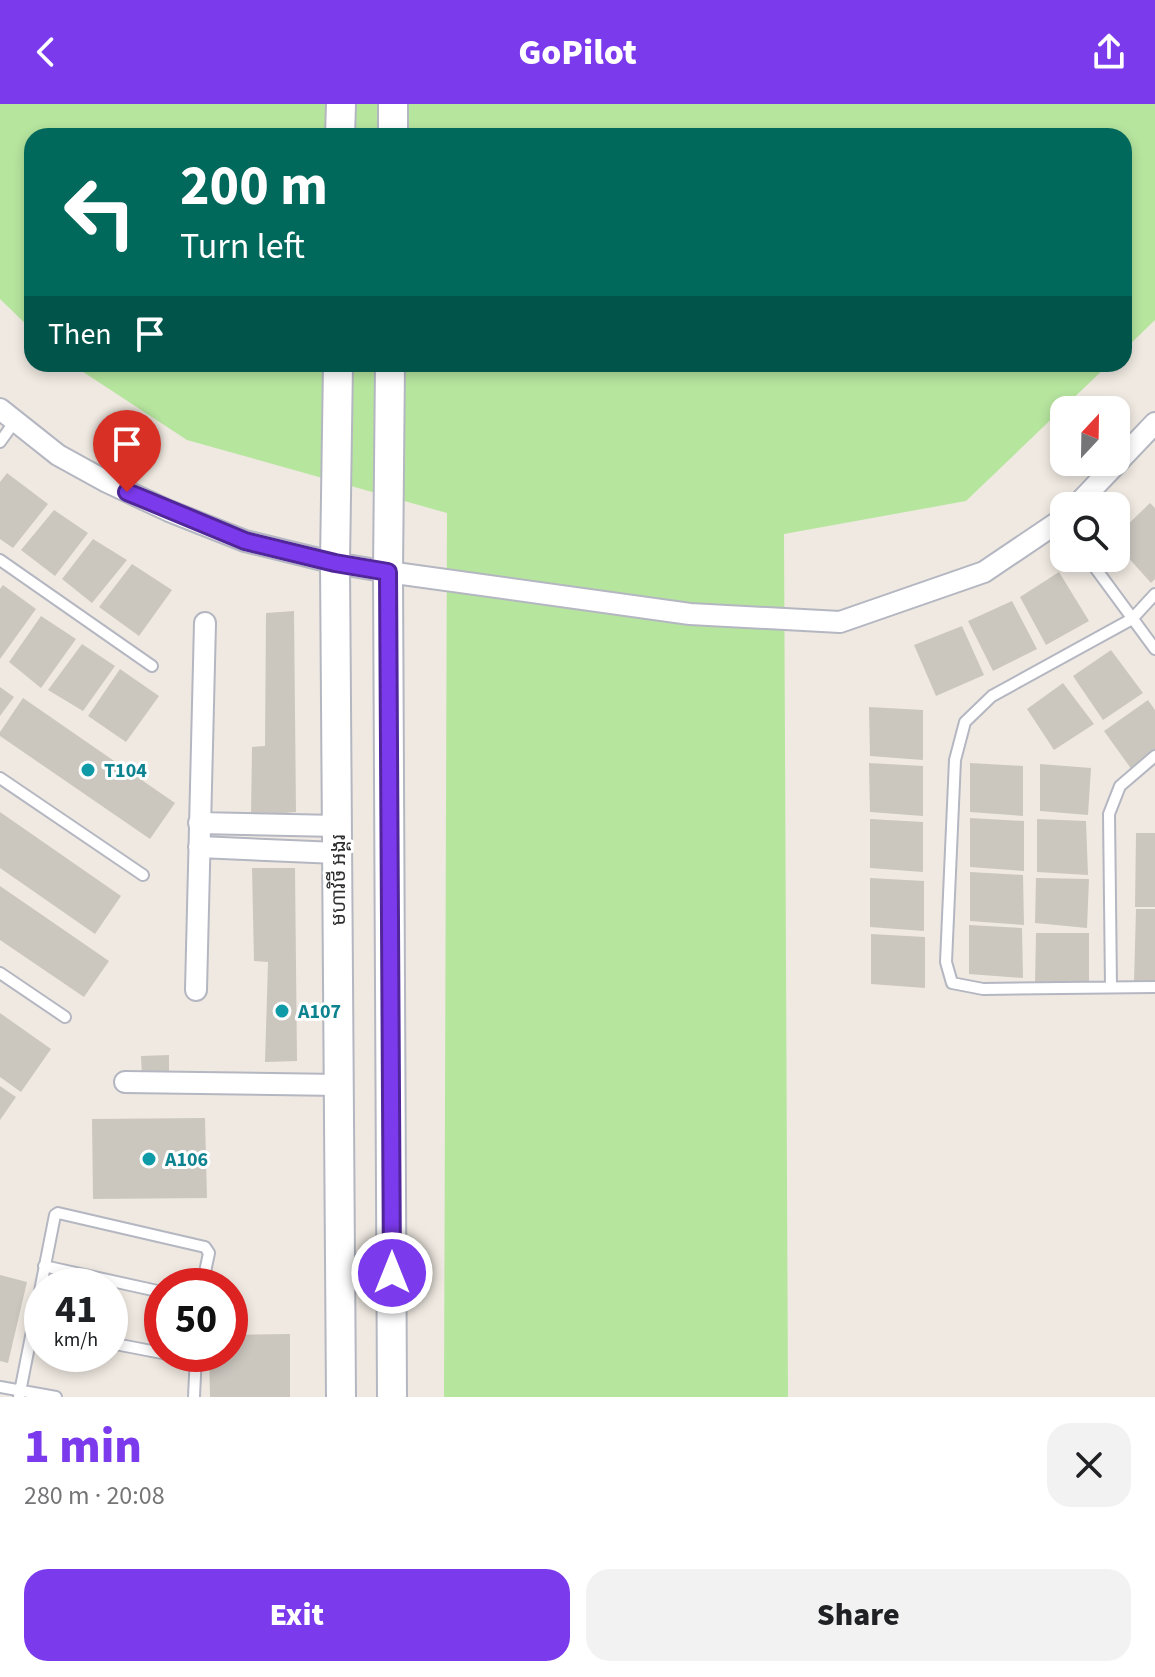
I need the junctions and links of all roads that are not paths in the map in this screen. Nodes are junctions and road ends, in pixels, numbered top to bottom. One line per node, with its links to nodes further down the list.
1 (341, 104): 3 (main road)
2 (393, 104): 4 (main road)
3 (340, 128)
4 (393, 128)
5 (338, 372): 13 (main road, មហាវិថី អង្គរ)
6 (390, 372): 14 (main road)
7 (7, 415): 9 (lane); 13 (street)
8 (1155, 423): 10 (street)
9 (0, 442)
10 (1089, 492)
11 (1050, 530): 14 (street)
12 (0, 560): 20 (lane)
13 (335, 563): 14 (street); 24 (main road, មហាវិថី អង្គរ)
14 (388, 572): 44 (main road)
15 (1098, 572): 17 (lane)
16 (1155, 594): 17 (lane)
17 (1132, 619): 19 (lane); 28 (lane)
18 (205, 623): 23 (street)
19 (1155, 649)
20 (152, 666)
21 (1155, 756): 28 (lane)
22 (0, 778): 26 (lane)
23 (199, 823): 24 (street); 25 (street)
24 (338, 840): 25 (street); 33 (main road, មហាវិថី អង្គរ)
25 (199, 847): 30 (street)
26 (143, 875)
27 (0, 973): 31 (lane)
28 (1111, 987): 29 (lane)
29 (1155, 987)
30 (196, 990)
31 (65, 1017)
32 (125, 1082): 33 (street)
33 (340, 1085): 43 (main road, មហាវិថី អង្គរ)
34 (44, 1266): 35 (lane); 36 (lane)
35 (206, 1268)
36 (144, 1288)
37 (25, 1372): 40 (lane)
38 (195, 1372): 42 (lane)
39 (0, 1387): 40 (lane)
40 (19, 1394): 41 (lane)
41 (56, 1397)
42 (194, 1397)
43 (341, 1397)
44 (392, 1397)

